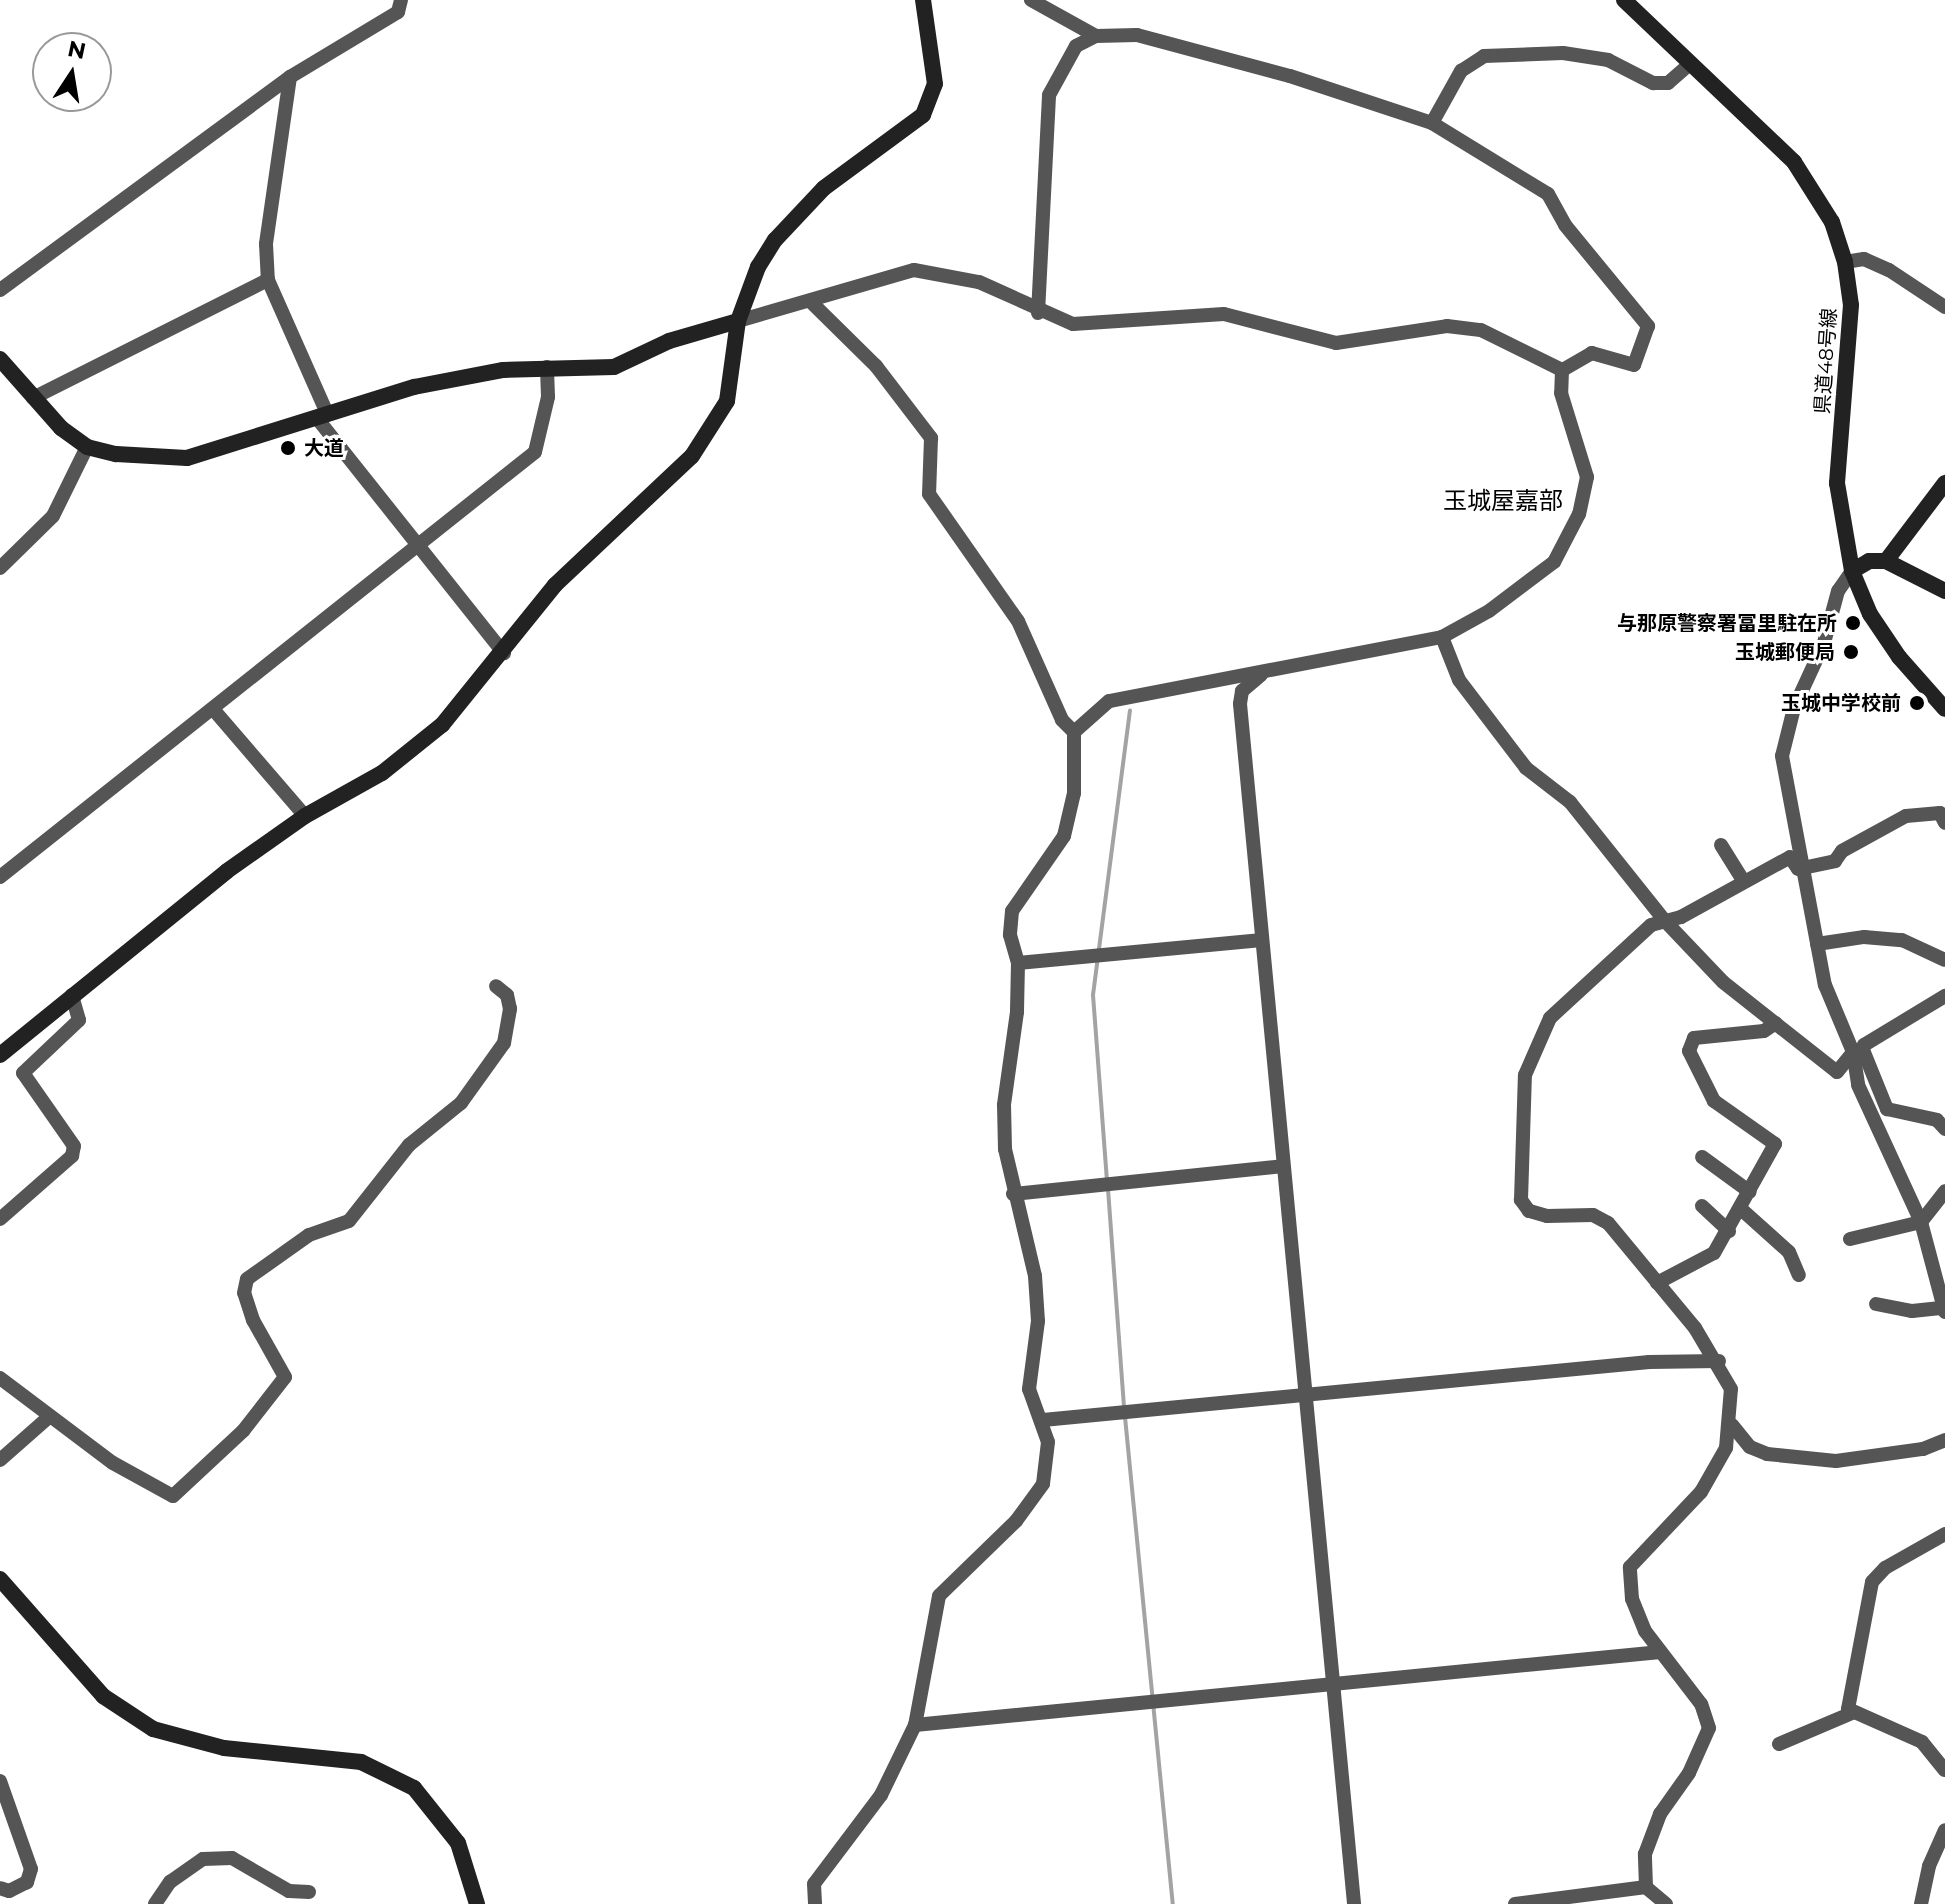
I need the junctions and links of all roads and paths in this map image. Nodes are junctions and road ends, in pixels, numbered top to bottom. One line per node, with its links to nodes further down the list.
1 (401, 0): 7 (street)
2 (923, 0): 15 (street)
3 (1031, 0): 5 (street)
4 (1624, 0): 6 (street, 県道48号線)
5 (1096, 36): 8 (street); 14 (street)
6 (1691, 63): 8 (street); 9 (street, 県道48号線)
7 (290, 77): 10 (street); 11 (street)
8 (1432, 123): 18 (street)
9 (1845, 262): 13 (street); 26 (street, 県道48号線)
10 (268, 280): 19 (street); 20 (street)
11 (0, 290)
12 (810, 301): 14 (street); 15 (street); 33 (street)
13 (1945, 307)
14 (1038, 313): 18 (street)
15 (738, 321): 17 (street); 29 (street)
16 (0, 359): 19 (street)
17 (547, 367): 20 (street); 23 (street)
18 (1562, 370): 28 (street)
19 (33, 398): 21 (street)
20 (322, 415): 21 (street); 23 (street)
21 (87, 447): 25 (street)
22 (1945, 483): 24 (street)
23 (417, 546): 29 (street); 31 (street)
24 (1886, 561): 26 (street); 27 (street)
25 (0, 568)
26 (1852, 571): 32 (street, 県道48号線); 37 (street)
27 (1945, 591)
28 (1442, 637): 30 (street); 40 (street)
29 (504, 653): 34 (street)
30 (1277, 669): 33 (street); 41 (street)
31 (213, 709): 34 (street); 38 (street)
32 (1945, 709)
33 (1074, 732): 44 (street)
34 (305, 816): 46 (street)
35 (1945, 823): 37 (street)
36 (1721, 845): 39 (street)
37 (1803, 867): 39 (street); 42 (street)
38 (0, 877)
39 (1742, 879): 40 (street)
40 (1665, 921): 48 (street); 64 (street)
41 (1262, 940): 44 (street); 53 (street)
42 (1817, 944): 43 (street); 49 (street)
43 (1945, 960)
44 (1018, 963): 56 (street)
45 (496, 986): 70 (street)
46 (72, 995): 50 (street); 59 (street)
47 (1945, 996): 49 (street)
48 (1776, 1023): 49 (street); 55 (street)
49 (1858, 1051): 51 (street); 60 (street)
50 (0, 1055)
51 (1945, 1129)
52 (1702, 1157): 55 (street)
53 (1283, 1166): 56 (street); 69 (street)
54 (1945, 1191): 60 (street)
55 (1750, 1192): 58 (street)
56 (1013, 1194): 71 (street)
57 (1702, 1206): 61 (street)
58 (1741, 1209): 61 (street); 63 (street)
59 (0, 1219)
60 (1921, 1222): 62 (street); 66 (street)
61 (1729, 1231): 64 (street)
62 (1850, 1239)
63 (1799, 1275)
64 (1657, 1283): 67 (street)
65 (1876, 1304): 66 (street)
66 (1944, 1310)
67 (1719, 1361): 69 (street); 72 (street)
68 (0, 1378): 70 (street)
69 (1305, 1395): 71 (street); 78 (street)
70 (49, 1417): 74 (street)
71 (1043, 1420): 80 (street)
72 (1732, 1425): 73 (street); 77 (street)
73 (1945, 1440)
74 (0, 1460)
75 (1945, 1534): 79 (street)
76 (0, 1579): 89 (street)
77 (1660, 1652): 78 (street); 85 (street)
78 (1333, 1686): 80 (street); 91 (street)
79 (1852, 1713): 81 (street); 82 (street)
80 (915, 1725): 90 (street)
81 (1779, 1744)
82 (1945, 1770)
83 (0, 1781): 86 (street)
84 (1945, 1830): 94 (street)
85 (1646, 1887): 92 (street); 93 (street)
86 (0, 1888)
87 (309, 1892): 88 (street)
88 (155, 1904)
89 (477, 1904)
90 (815, 1904)
91 (1354, 1904)
92 (1515, 1904)
93 (1666, 1904)
94 (1921, 1904)

